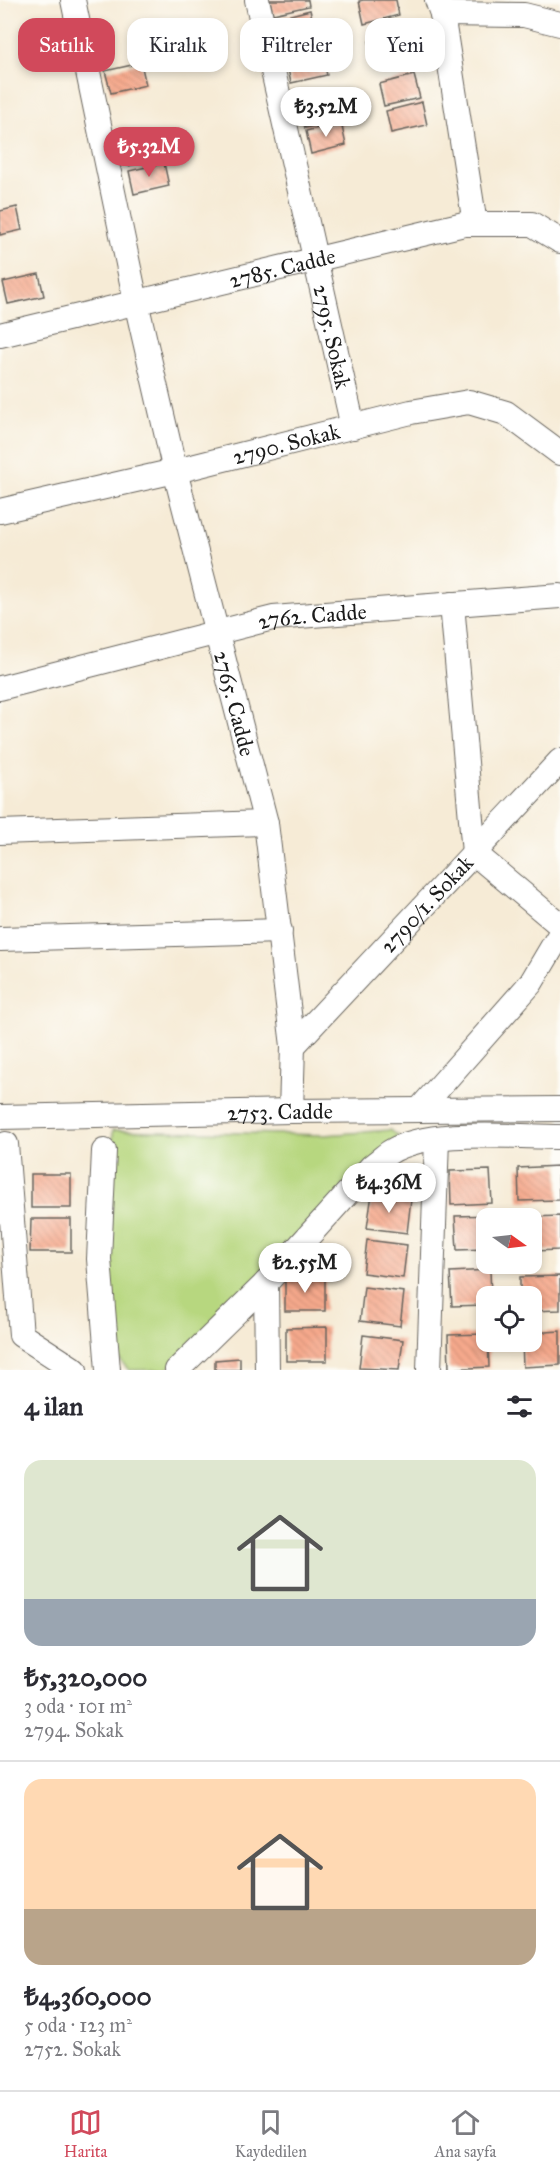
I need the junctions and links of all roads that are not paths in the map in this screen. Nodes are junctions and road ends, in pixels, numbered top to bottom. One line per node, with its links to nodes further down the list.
1 (73, 0): 8 (street, 2765. Cadde)
2 (257, 0): 7 (street, 2795. Sokak)
3 (439, 7): 4 (street); 5 (street)
4 (560, 24)
5 (475, 224): 6 (street, 2785. Cadde); 7 (street, 2785. Cadde)
6 (560, 241)
7 (315, 260): 8 (street, 2785. Cadde); 10 (street, 2795. Sokak)
8 (136, 302): 9 (street, 2785. Cadde); 12 (street, 2765. Cadde)
9 (0, 334)
10 (353, 427): 11 (street, 2790. Sokak); 12 (street, 2790. Sokak)
11 (560, 453)
12 (174, 471): 13 (street, 2790. Sokak); 16 (street, 2765. Cadde)
13 (0, 511)
14 (560, 596): 15 (street, 2762. Cadde)
15 (452, 604): 16 (street, 2762. Cadde); 21 (street)
16 (218, 632): 17 (street, 2762. Cadde); 19 (street, 2765. Cadde)
17 (0, 688)
18 (560, 761): 21 (street, 2790/1. Sokak)
19 (266, 823): 20 (street); 23 (street, 2765. Cadde)
20 (0, 832)
21 (474, 853): 22 (street); 26 (street, 2790/1. Sokak)
22 (560, 925)
23 (280, 930): 25 (street); 26 (street, 2765. Cadde)
24 (560, 934): 28 (street)
25 (0, 939)
26 (293, 1046): 29 (street, 2765. Cadde)
27 (560, 1109): 28 (street, 2753. Cadde)
28 (419, 1110): 29 (street, 2753. Cadde)
29 (291, 1111): 30 (street, 2753. Cadde)
30 (0, 1117)
31 (560, 1137): 32 (street)
32 (437, 1139): 35 (street); 40 (street)
33 (6, 1144): 36 (street)
34 (105, 1151): 37 (street)
35 (266, 1283): 38 (street); 39 (street)
36 (75, 1370)
37 (108, 1370)
38 (177, 1370)
39 (267, 1370)
40 (429, 1370)

